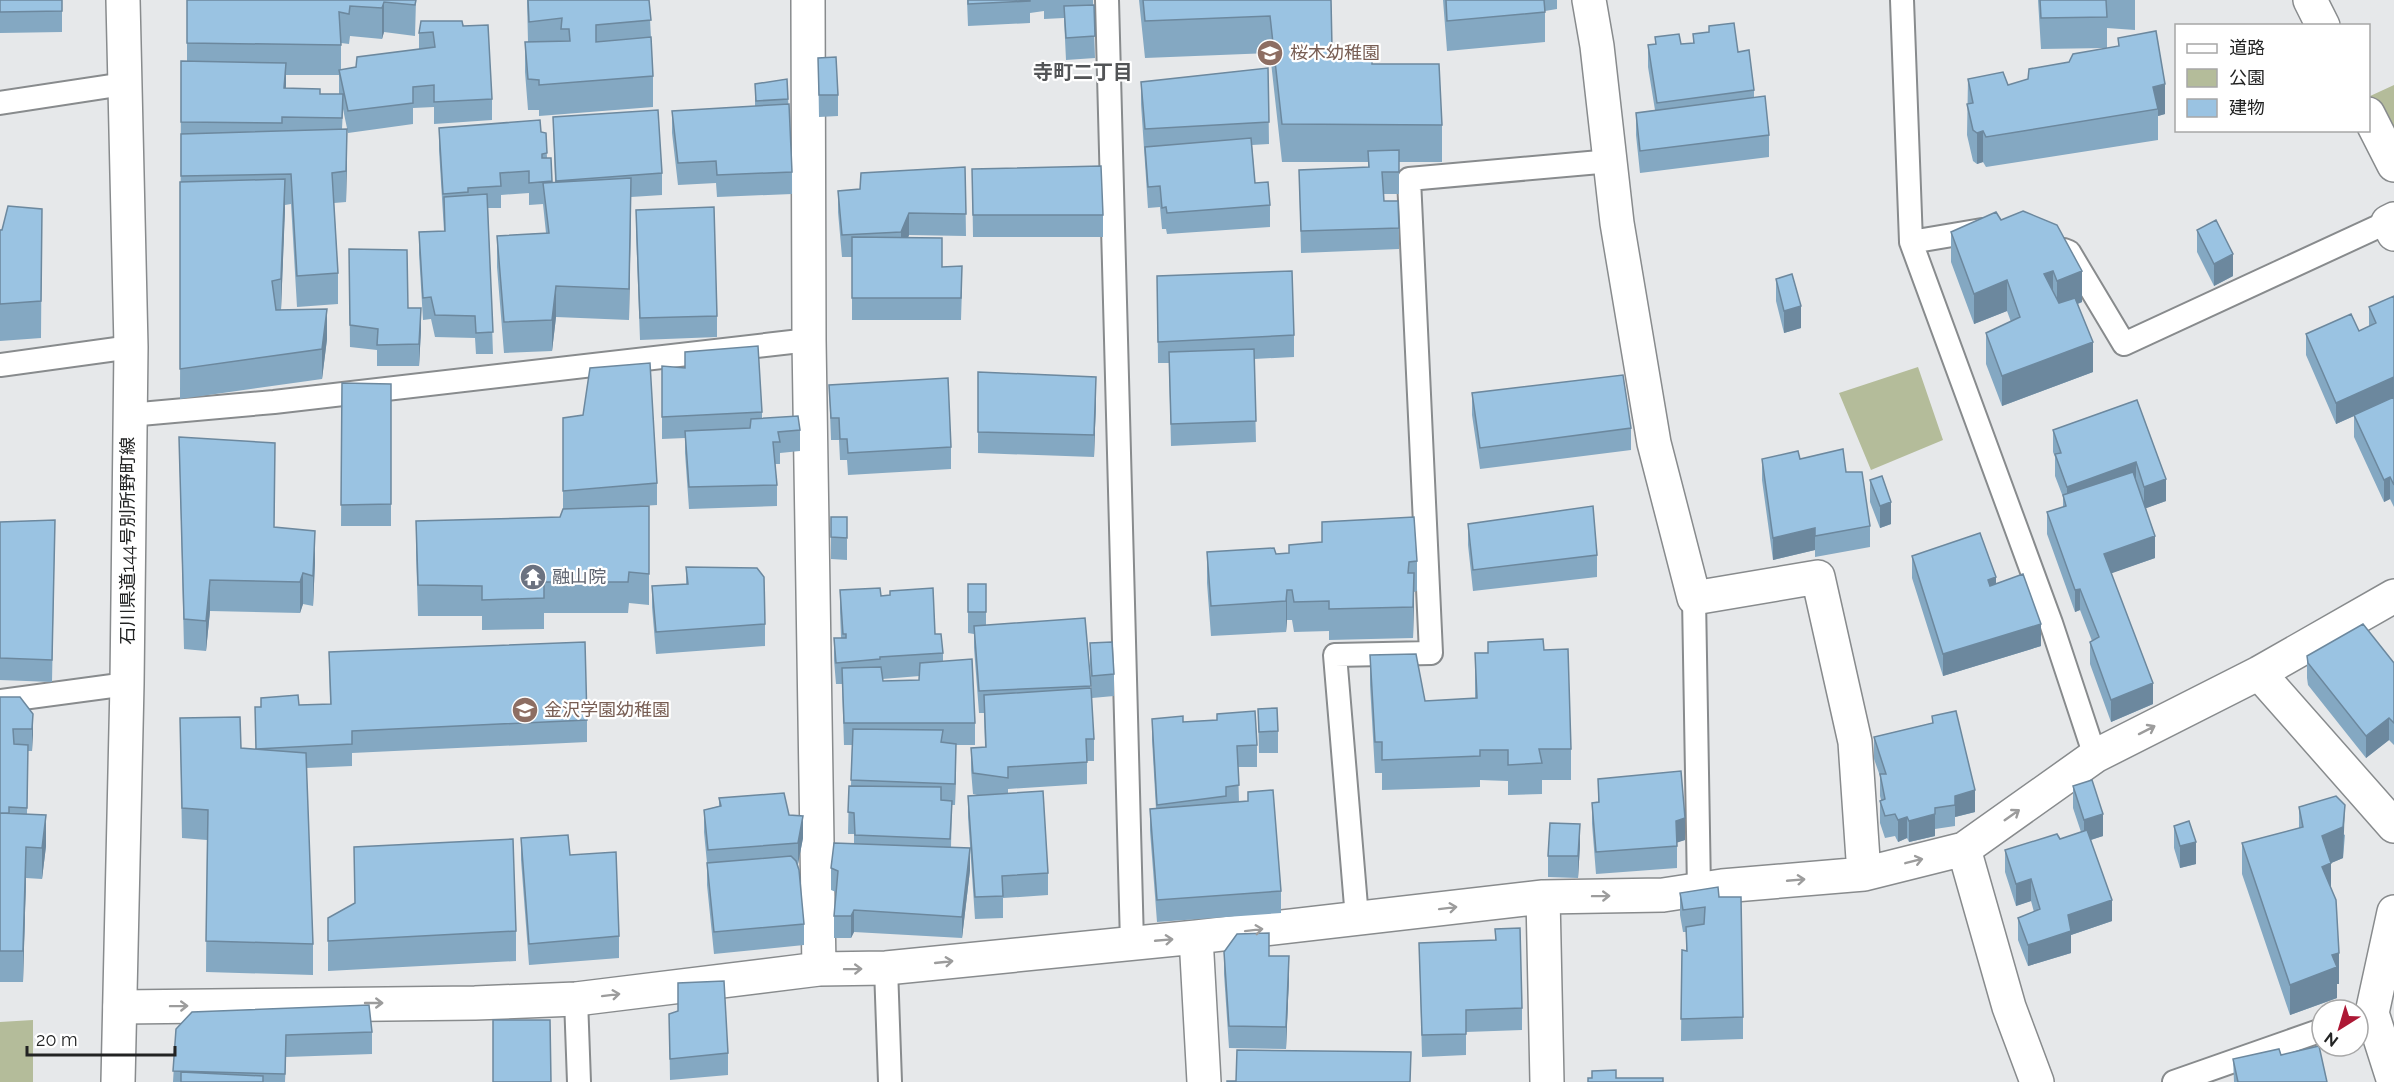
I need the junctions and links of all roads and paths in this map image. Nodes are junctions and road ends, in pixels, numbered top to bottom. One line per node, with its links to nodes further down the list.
1 (123, 0): 8 (street, 石川県道144号別所野町線)
2 (808, 0): 17 (street)
3 (1107, 0): 35 (lane)
4 (1589, 0): 11 (street)
5 (1902, 0): 15 (lane)
6 (2310, 0): 7 (street)
7 (2323, 24)
8 (124, 84): 9 (lane); 18 (street, 石川県道144号別所野町線)
9 (0, 104)
10 (2370, 118): 12 (street)
11 (1611, 161): 22 (street); 33 (lane)
12 (2394, 165)
13 (2392, 225): 16 (lane)
14 (2003, 226): 15 (lane)
15 (1911, 242): 26 (lane)
16 (2047, 243)
17 (809, 340): 20 (lane); 37 (street)
18 (130, 347): 19 (lane); 20 (street, 石川県道144号別所野町線)
19 (0, 365)
20 (129, 415): 24 (street, 石川県道144号別所野町線)
21 (2394, 596): 23 (street)
22 (1694, 598): 29 (street); 30 (lane)
23 (2259, 673): 26 (street, one-way to 23); 27 (street)
24 (127, 684): 25 (lane); 40 (street, 石川県道144号別所野町線)
25 (0, 701)
26 (2095, 756): 28 (street, one-way to 26)
27 (2394, 826)
28 (1964, 849): 29 (street, one-way to 28); 48 (street)
29 (1864, 874): 30 (street, one-way to 29)
30 (1699, 890): 31 (street, one-way to 30)
31 (1543, 897): 33 (street, one-way to 31); 47 (street)
32 (2394, 912): 38 (street)
33 (1357, 918): 34 (street, one-way to 33)
34 (1196, 937): 35 (street, one-way to 34); 46 (street)
35 (1132, 943): 36 (street, one-way to 35)
36 (886, 968): 37 (street, one-way to 36); 45 (lane)
37 (819, 969): 39 (street, one-way to 37)
38 (2370, 998)
39 (576, 999): 40 (street, one-way to 39); 44 (lane)
40 (120, 1006): 43 (street, 石川県道144号別所野町線)
41 (2370, 1027): 50 (street)
42 (2310, 1034): 49 (lane)
43 (118, 1082)
44 (579, 1082)
45 (890, 1082)
46 (1204, 1082)
47 (1547, 1082)
48 (2037, 1082)
49 (2174, 1082)
50 (2394, 1082)

